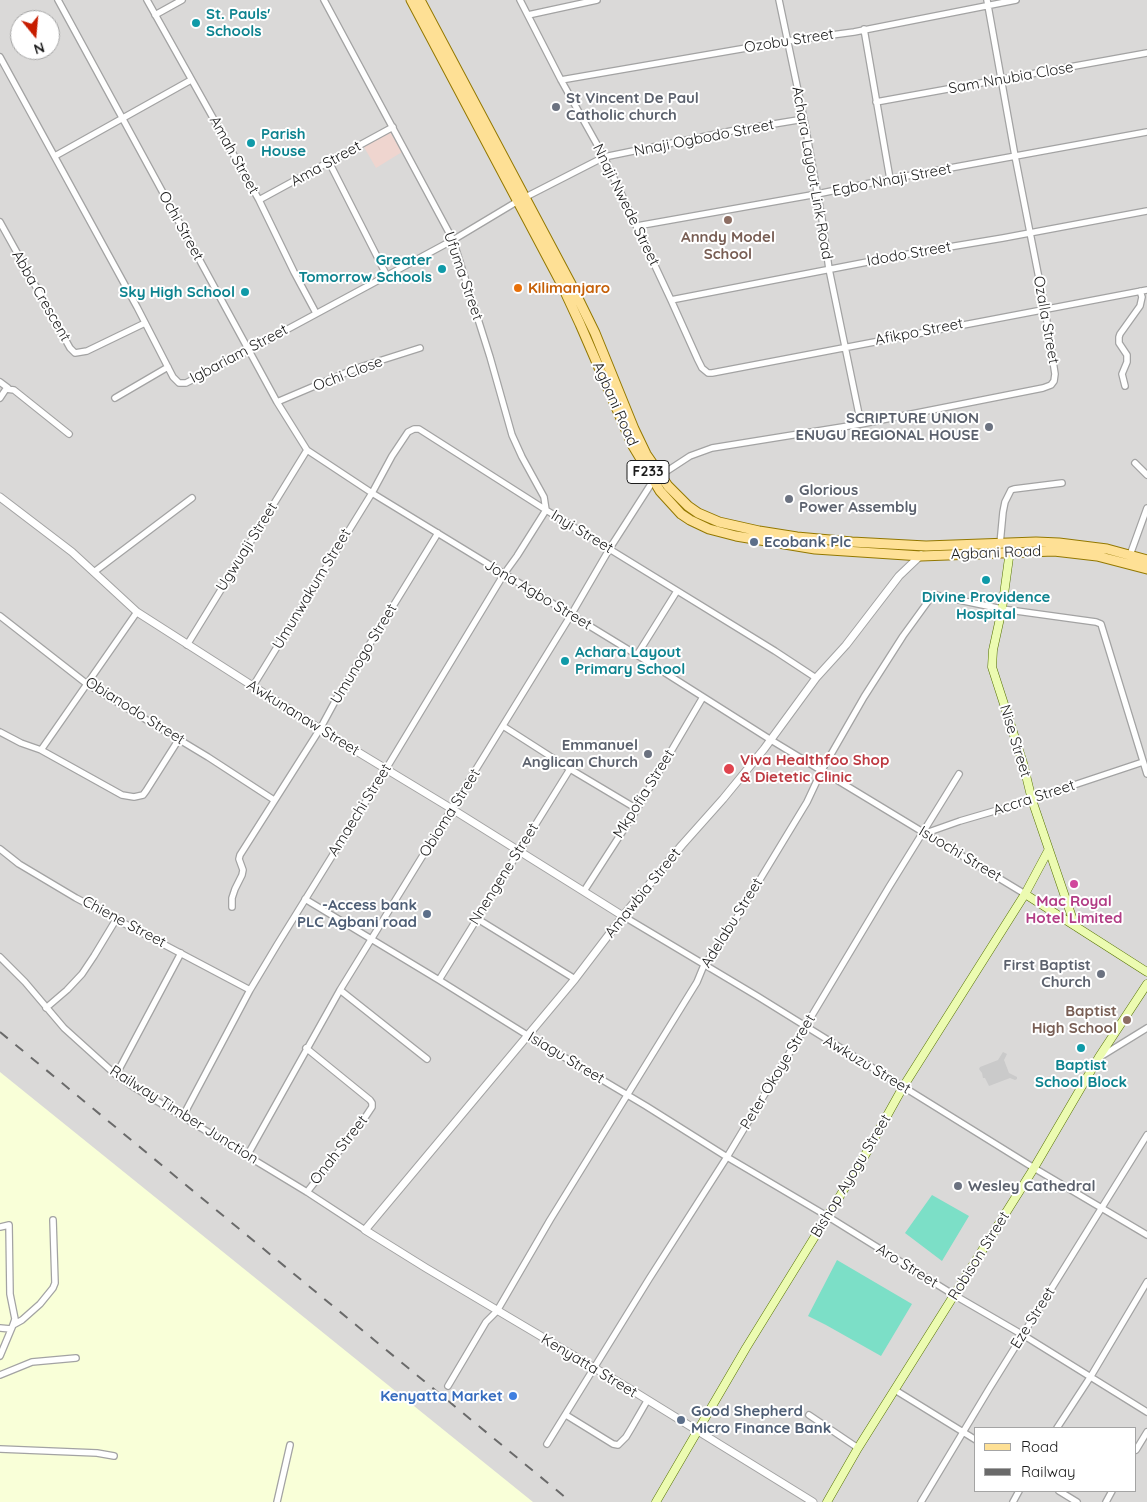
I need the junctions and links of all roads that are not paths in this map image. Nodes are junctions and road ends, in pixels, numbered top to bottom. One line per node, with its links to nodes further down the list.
1 (58, 0): 22 (street, Ochi Street)
2 (147, 0): 12 (street, Amah Street)
3 (182, 0): 12 (street)
4 (324, 0): 24 (street, Ufuma Street)
5 (411, 0): 32 (main road, Agbani Road / F233)
6 (420, 0): 32 (main road, Agbani Road / F233)
7 (520, 0): 13 (street, Nnaji Nwede Street)
8 (598, 0): 13 (street)
9 (780, 0): 15 (street, Achara Layout Link Road)
10 (1016, 0): 11 (street, Ozobu Street)
11 (987, 2): 14 (street, Ozobu Street); 20 (street, Ozalla Street)
12 (155, 15): 18 (street, Amah Street)
13 (528, 15): 19 (street, Nnaji Nwede Street)
14 (864, 29): 15 (street, Ozobu Street); 21 (street)
15 (787, 41): 19 (street, Ozobu Street); 23 (street, Achara Layout Link Road)
16 (1147, 53): 20 (street, Sam Nnubia Close)
17 (0, 59): 26 (street, Igbariam Street)
18 (191, 80): 22 (street); 33 (street, Amah Street)
19 (561, 80): 28 (street, Nnaji Nwede Street)
20 (1001, 80): 21 (street, Sam Nnubia Close); 27 (street, Ozalla Street)
21 (876, 102): 30 (street)
22 (122, 119): 26 (street); 50 (street, Ochi Street)
23 (804, 119): 28 (street, Nnaji Ogbodo Street); 31 (street, Achara Layout Link Road)
24 (393, 127): 29 (street, Ama Street); 39 (street, Ufuma Street)
25 (1147, 132): 27 (street, Egbo Nnaji Street)
26 (55, 156): 47 (street, Igbariam Street)
27 (1015, 156): 30 (street, Egbo Nnaji Street); 37 (street, Ozalla Street)
28 (604, 157): 32 (street, Nnaji Ogbodo Street); 36 (street, Nnaji Nwede Street)
29 (329, 162): 33 (street, Ama Street); 41 (street)
30 (890, 179): 31 (street, Egbo Nnaji Street)
31 (816, 194): 36 (street, Egbo Nnaji Street); 40 (street, Achara Layout Link Road)
32 (521, 199): 39 (street, Igbariam Street); 64 (main road, Agbani Road / F233)
33 (259, 200): 46 (street, Amah Street)
34 (1147, 211): 37 (street, Idodo Street)
35 (0, 222): 38 (street, Abba Crescent)
36 (637, 226): 44 (street, Nnaji Nwede Street)
37 (1030, 233): 40 (street, Idodo Street); 45 (street, Ozalla Street)
38 (3, 235): 47 (street, Abba Crescent)
39 (454, 240): 41 (street, Igbariam Street); 70 (street, Ufuma Street)
40 (829, 269): 44 (street, Idodo Street); 48 (street, Achara Layout Link Road)
41 (387, 276): 46 (street, Igbariam Street)
42 (1147, 290): 43 (street, Afikpo Street)
43 (1140, 291): 45 (street, Afikpo Street); 54 (street)
44 (671, 300): 51 (street, Nnaji Nwede Street)
45 (1045, 308): 48 (street, Afikpo Street); 59 (street, Ozalla Street)
46 (316, 313): 50 (street, Igbariam Street)
47 (145, 322): 52 (street, Igbariam Street)
48 (844, 347): 51 (street, Afikpo Street); 59 (street, Achara Layout Link Road)
49 (420, 348): 58 (street, Ochi Close)
50 (248, 350): 52 (street, Igbariam Street); 58 (street, Ochi Street)
51 (698, 360)
52 (168, 367): 57 (street)
53 (0, 382): 55 (street)
54 (1126, 386)
55 (8, 388): 56 (street); 60 (street)
56 (0, 398)
57 (115, 398)
58 (277, 402): 61 (street, Ochi Street)
59 (861, 424): 64 (street, Ozalla Street)
60 (69, 434)
61 (306, 450): 66 (street, Jona Agbo Street); 87 (street, Ugwuaji Street)
62 (1135, 462): 63 (street)
63 (1147, 475)
64 (657, 478): 73 (main road, Agbani Road / F233); 74 (street, Obioma Street); 77 (main road, Agbani Road / F233)
65 (1062, 483): 72 (street)
66 (372, 493): 70 (street, Inyi Street); 71 (street, Jona Agbo Street); 91 (street, Umunwakum Street)
67 (0, 497): 80 (street, Awkunanaw Street)
68 (192, 498): 80 (street)
69 (1147, 508): 76 (street)
70 (546, 510): 74 (street, Inyi Street); 81 (street, Amaechi Street)
71 (438, 533): 81 (street, Jona Agbo Street); 94 (street, Umunogo Street)
72 (1000, 544): 73 (main road, Agbani Road / F233); 75 (main road, Agbani Road / F233)
73 (926, 546): 77 (street)
74 (610, 548): 82 (street, Inyi Street); 85 (street, Obioma Street)
75 (1010, 548): 76 (main road, Agbani Road / F233); 77 (main road, Agbani Road / F233); 79 (main road, Agbani Road / F233); 83 (main road, Nise Street)
76 (1130, 554): 78 (main road, Agbani Road / F233)
77 (921, 556): 89 (street, Amawbia Street)
78 (1147, 560)
79 (1147, 569)
80 (94, 572): 84 (street, Awkunanaw Street)
81 (504, 574): 85 (street, Jona Agbo Street); 100 (street, Amaechi Street)
82 (677, 591): 88 (street); 89 (street, Inyi Street)
83 (1002, 609): 99 (street); 102 (street, Adelabu Street); 106 (main road, Nise Street)
84 (137, 612): 87 (street, Awkunanaw Street); 90 (street)
85 (571, 615): 88 (street, Jona Agbo Street); 93 (street, Obioma Street)
86 (0, 616): 90 (street, Obianodo Street)
87 (187, 645): 91 (street, Awkunanaw Street)
88 (637, 655): 92 (street, Jona Agbo Street)
89 (816, 678): 97 (street, Amawbia Street)
90 (87, 684): 96 (street, Obianodo Street); 98 (street)
91 (254, 686): 94 (street, Awkunanaw Street)
92 (703, 697): 97 (street, Jona Agbo Street); 108 (street, Mkpofia Street)
93 (503, 726): 101 (street); 107 (street, Obioma Street)
94 (320, 729): 100 (street, Awkunanaw Street); 105 (street, Umunogo Street)
95 (0, 732): 98 (street)
96 (180, 739): 98 (street); 105 (street, Obianodo Street)
97 (771, 740): 102 (street, Isuochi Street); 117 (street, Amawbia Street)
98 (41, 750)
99 (1143, 762): 104 (street); 106 (street, Accra Street)
100 (386, 769): 107 (street, Awkunanaw Street); 115 (street, Amaechi Street)
101 (570, 769): 108 (street); 111 (street, Nnengene Street)
102 (822, 770): 109 (street, Isuochi Street); 124 (street, Adelabu Street)
103 (959, 774): 109 (street, Peter Okoye Street)
104 (1147, 774)
105 (274, 800): 116 (street, Umunogo Street)
106 (1032, 800): 109 (street, Accra Street); 112 (main road, Nise Street)
107 (452, 808): 111 (street, Awkunanaw Street); 121 (street, Obioma Street)
108 (637, 808): 113 (street, Mkpofia Street)
109 (924, 833): 114 (street, Isuochi Street); 132 (street, Peter Okoye Street)
110 (0, 849): 118 (street, Chiene Street)
111 (518, 850): 113 (street, Awkunanaw Street); 119 (street, Nnengene Street)
112 (1048, 851): 114 (main road, Bishop Ayogu Street); 120 (main road, Nise Street)
113 (584, 891): 117 (street, Awkunanaw Street)
114 (1025, 894): 120 (main road, Isuochi Street); 139 (main road, Bishop Ayogu Street)
115 (305, 899): 121 (street, Isiagu Street); 129 (street, Amaechi Street)
116 (232, 907)
117 (623, 916): 124 (street, Awkuzu Street); 126 (street, Amawbia Street)
118 (117, 918): 122 (street, Chiene Street); 131 (street)
119 (476, 918): 126 (street); 127 (street, Nnengene Street)
120 (1075, 926): 125 (main road, Isuochi Street)
121 (371, 940): 127 (street, Isiagu Street); 130 (street, Obioma Street)
122 (182, 952): 129 (street, Chiene Street); 138 (street)
123 (0, 957): 131 (street, Railway Timber Junction)
124 (704, 965): 132 (street, Awkuzu Street); 140 (street, Adelabu Street)
125 (1147, 972)
126 (575, 979): 134 (street, Amawbia Street)
127 (438, 980): 134 (street, Isiagu Street)
128 (1147, 984): 136 (main road, Robison Street)
129 (250, 990): 141 (street, Amaechi Street)
130 (340, 990): 135 (street, Obioma Street); 137 (street)
131 (46, 1008): 138 (street, Railway Timber Junction)
132 (805, 1026): 139 (street, Awkuzu Street); 144 (street, Peter Okoye Street)
133 (1147, 1028): 136 (street)
134 (527, 1035): 140 (street, Isiagu Street); 151 (street, Amawbia Street)
135 (306, 1048): 143 (street, Obioma Street); 146 (street, Onah Street)
136 (1100, 1057): 145 (main road, Robison Street)
137 (427, 1059)
138 (116, 1075): 141 (street, Railway Timber Junction)
139 (903, 1087): 145 (street, Awkuzu Street); 148 (main road, Bishop Ayogu Street)
140 (627, 1095): 144 (street, Isiagu Street); 155 (street, Adelabu Street)
141 (183, 1116): 143 (street, Railway Timber Junction)
142 (1147, 1136): 147 (street, Eze Street)
143 (247, 1156): 146 (street, Railway Timber Junction)
144 (727, 1157): 148 (street, Isiagu Street); 161 (street, Peter Okoye Street)
145 (1034, 1168): 147 (street, Awkuzu Street); 154 (main road, Robison Street)
146 (307, 1192): 151 (street, Railway Timber Junction)
147 (1102, 1209): 152 (street, Awkuzu Street); 158 (street, Eze Street)
148 (827, 1216): 154 (street, Aro Street); 171 (main road, Bishop Ayogu Street)
149 (53, 1220): 157 (street)
150 (0, 1226): 157 (street)
151 (366, 1230): 155 (street, Kenyatta Street)
152 (1147, 1235)
153 (1147, 1282): 163 (street)
154 (954, 1296): 158 (street, Aro Street); 165 (main road, Robison Street)
155 (497, 1311): 161 (street, Kenyatta Street); 164 (street, Adelabu Street)
156 (0, 1328): 157 (street)
157 (12, 1328): 159 (street)
158 (1023, 1335): 163 (street, Aro Street); 172 (street, Eze Street)
159 (0, 1356)
160 (76, 1358): 162 (street)
161 (594, 1369): 166 (street, Kenyatta Street); 168 (street, Peter Okoye Street)
162 (0, 1374)
163 (1090, 1376): 167 (street, Aro Street); 170 (street)
164 (448, 1386)
165 (895, 1390): 172 (street); 177 (main road, Robison Street)
166 (647, 1401): 168 (street); 171 (street, Kenyatta Street)
167 (1147, 1412)
168 (566, 1415): 176 (street, Peter Okoye Street)
169 (809, 1415): 177 (street)
170 (1058, 1427)
171 (697, 1431): 183 (main road, Bishop Ayogu Street); 184 (street, Kenyatta Street)
172 (963, 1432): 174 (street); 186 (street, Eze Street)
173 (1147, 1432): 178 (street)
174 (974, 1439)
175 (290, 1444): 182 (street)
176 (547, 1444)
177 (858, 1448): 185 (main road, Robison Street)
178 (1137, 1448)
179 (0, 1449): 180 (street)
180 (114, 1456)
181 (1061, 1492): 187 (street)
182 (277, 1502)
183 (656, 1502)
184 (813, 1502)
185 (827, 1502)
186 (921, 1502)
187 (1077, 1502)

